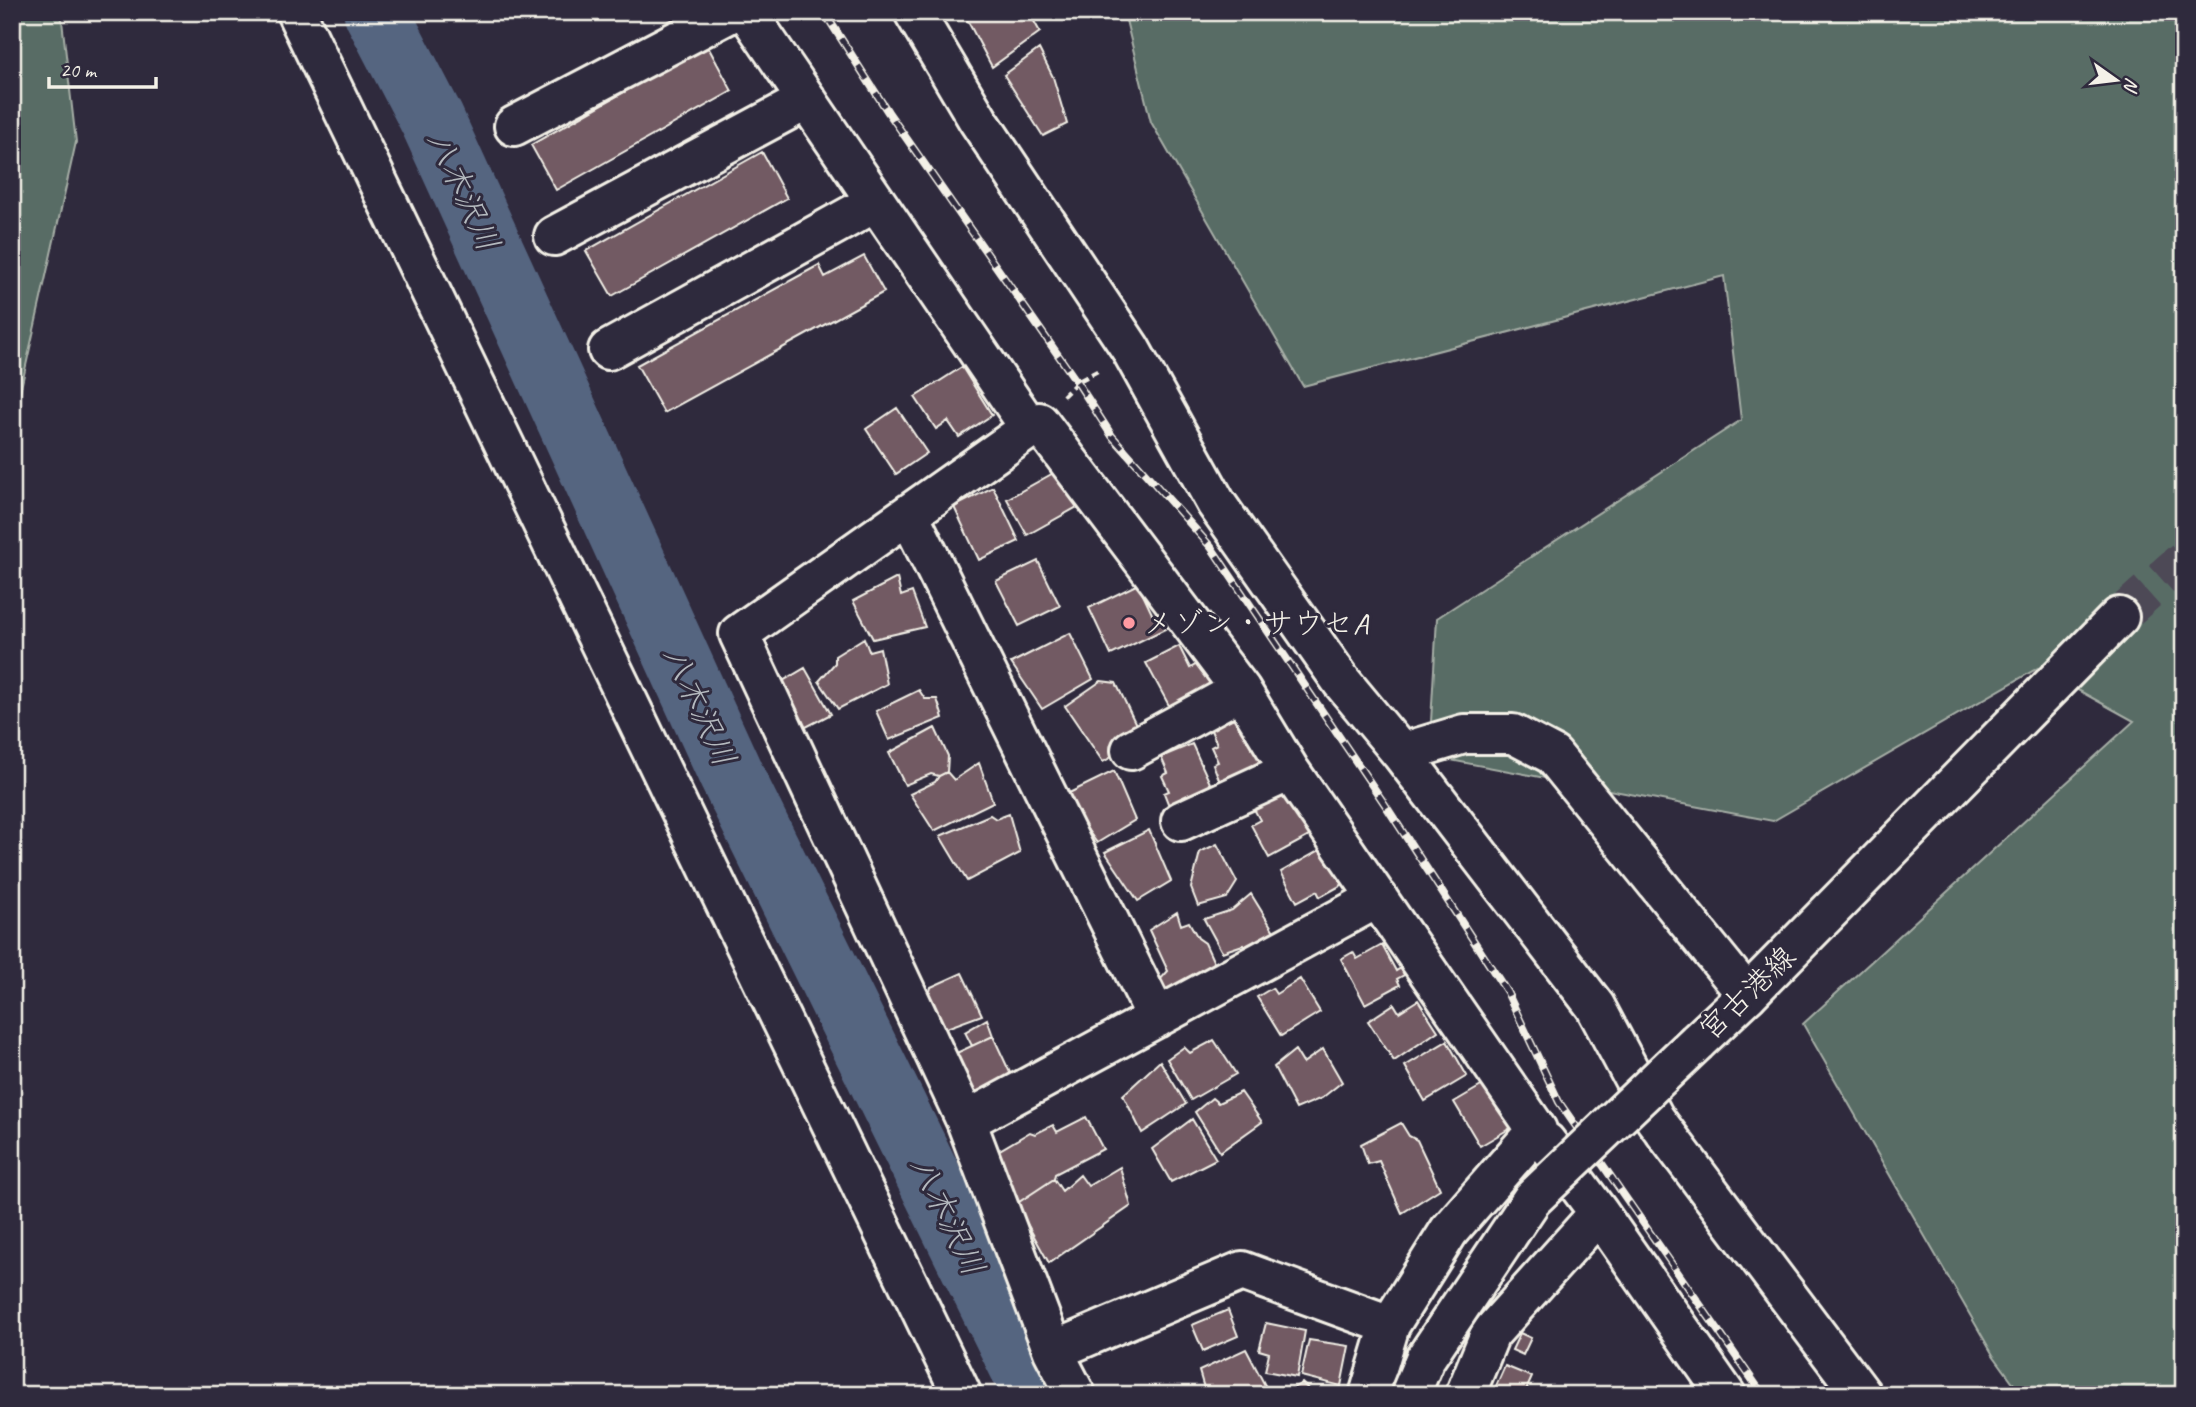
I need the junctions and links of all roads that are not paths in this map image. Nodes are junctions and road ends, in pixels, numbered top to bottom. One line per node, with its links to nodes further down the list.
1 (296, 12): 26 (street)
2 (732, 12): 6 (street)
3 (747, 12): 5 (street)
4 (914, 12): 15 (street)
5 (807, 100): 7 (street); 8 (street)
6 (514, 126)
7 (876, 202): 9 (street); 10 (street)
8 (554, 236)
9 (608, 350)
10 (1035, 425): 11 (street); 13 (street)
11 (909, 514): 20 (street); 21 (street)
12 (2119, 617): 19 (street, 宮古港線)
13 (1241, 690): 14 (street); 16 (street)
14 (1131, 750)
15 (1401, 753): 19 (street); 32 (street)
16 (1290, 771): 17 (street); 18 (street)
17 (1181, 821)
18 (1378, 898): 20 (street); 22 (street)
19 (1747, 995): 29 (street, 宮古港線, bridge)
20 (1157, 1018): 21 (street)
21 (966, 1121): 25 (street)
22 (1537, 1130): 23 (street); 24 (street)
23 (1599, 1213): 30 (street); 31 (street)
24 (1390, 1325): 25 (street); 28 (street)
25 (1053, 1351): 27 (street)
26 (962, 1395)
27 (1076, 1395)
28 (1368, 1395)
29 (1410, 1395)
30 (1465, 1395)
31 (1726, 1395)
32 (1862, 1395)

